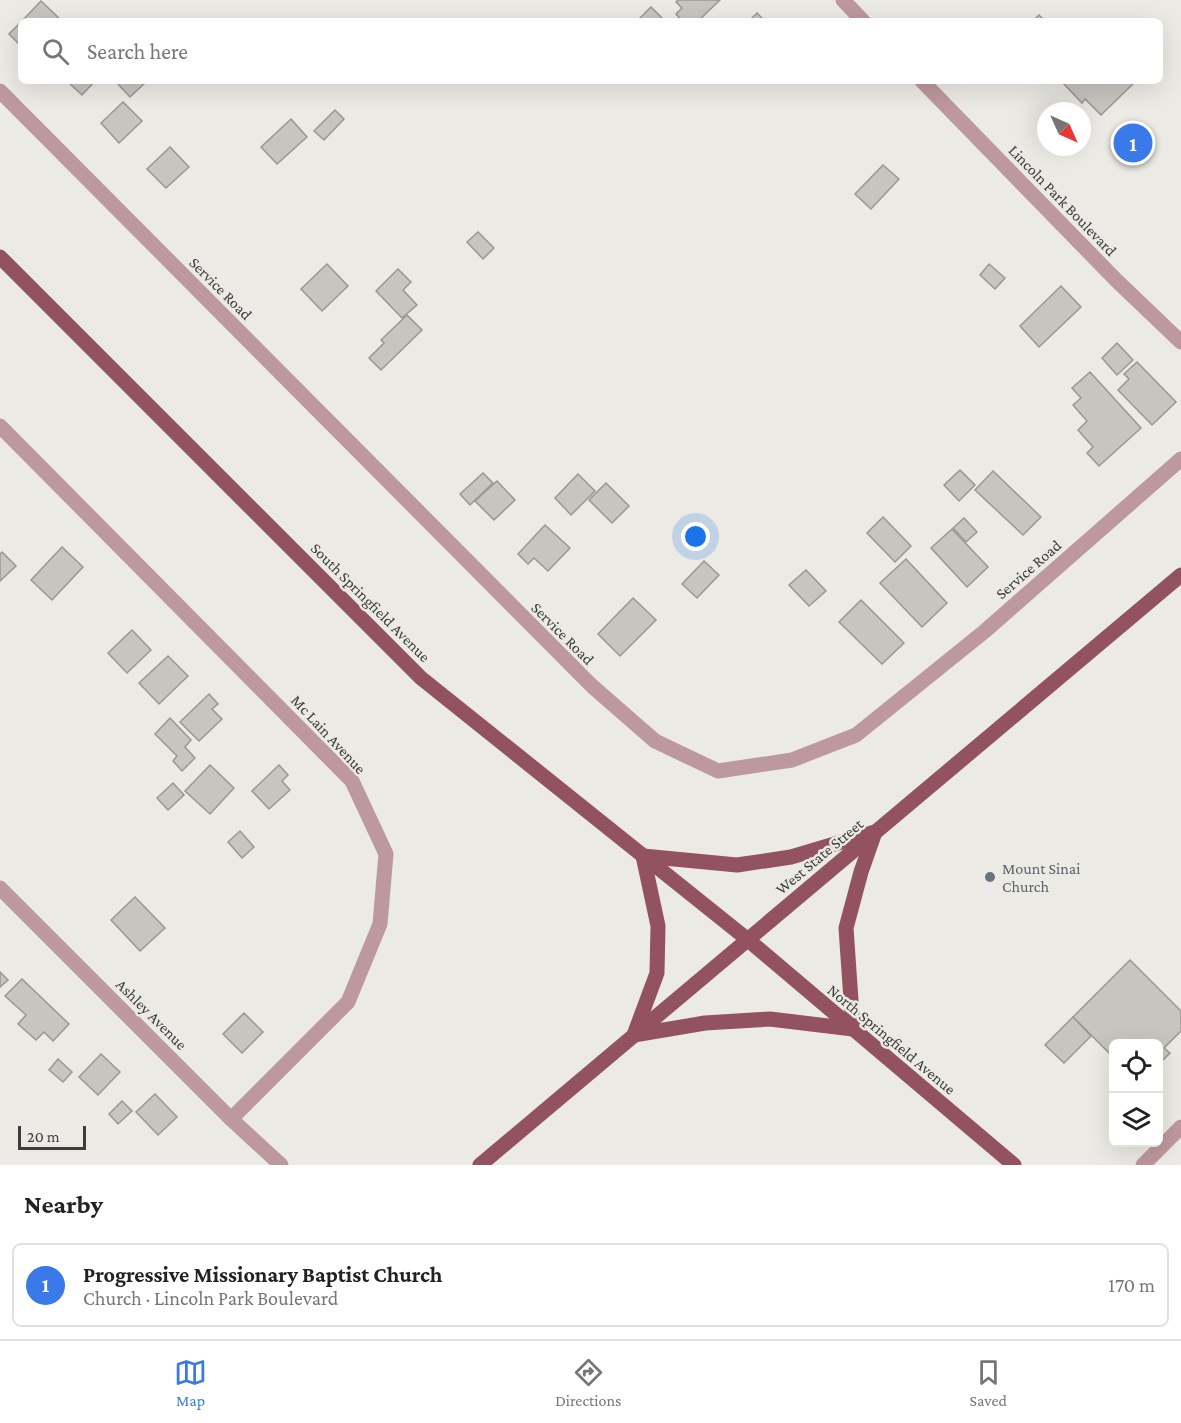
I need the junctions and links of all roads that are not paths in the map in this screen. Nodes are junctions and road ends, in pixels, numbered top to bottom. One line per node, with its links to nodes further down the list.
1 (843, 0): 2 (street)
2 (860, 18)
3 (925, 84): 6 (street, Lincoln Park Boulevard)
4 (0, 91): 8 (street, Service Road)
5 (0, 256): 11 (main road, South Springfield Avenue)
6 (1181, 342)
7 (0, 426): 16 (street, Mc Lain Avenue)
8 (1181, 459)
9 (1181, 574): 10 (main road, West State Street)
10 (875, 832): 11 (main road); 13 (main road, West State Street); 14 (main road)
11 (643, 856): 13 (main road, South Springfield Avenue); 15 (main road)
12 (0, 888): 16 (street, Ashley Avenue)
13 (747, 939): 14 (main road, North Springfield Avenue); 15 (main road, West State Street)
14 (853, 1029): 15 (main road); 20 (main road, North Springfield Avenue)
15 (634, 1035): 19 (main road, West State Street)
16 (231, 1119): 18 (street, Ashley Avenue)
17 (1181, 1127): 21 (street)
18 (281, 1165)
19 (480, 1165)
20 (1014, 1165)
21 (1143, 1165)

